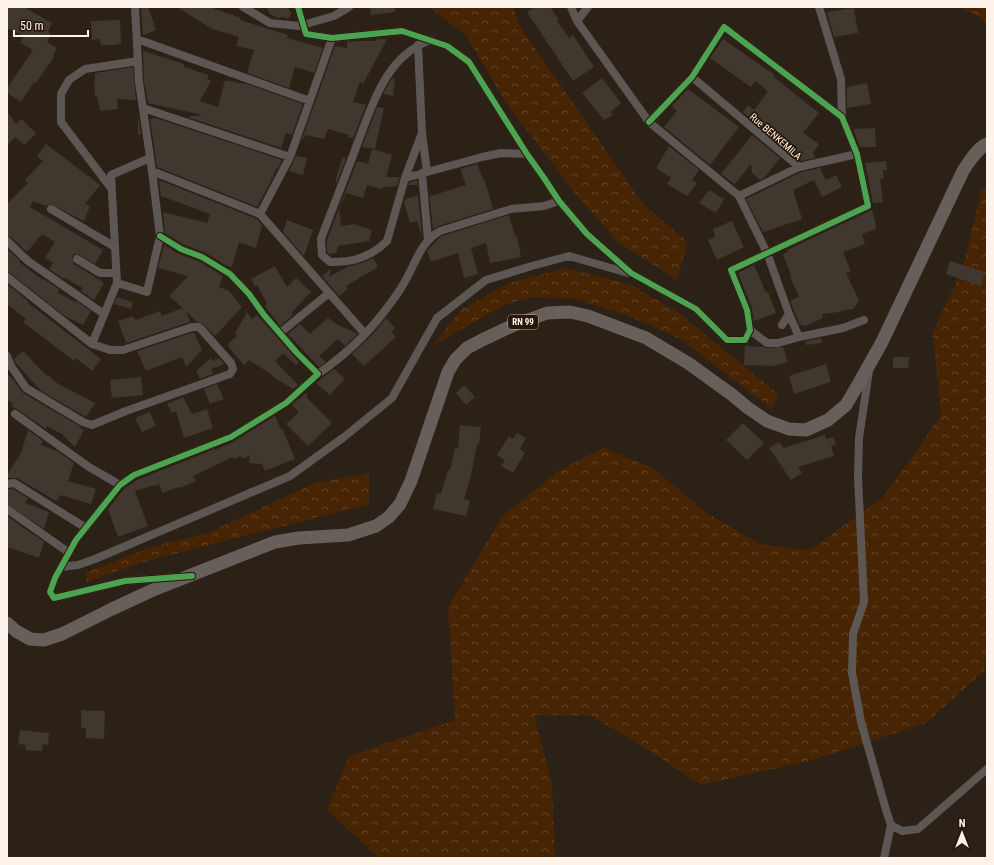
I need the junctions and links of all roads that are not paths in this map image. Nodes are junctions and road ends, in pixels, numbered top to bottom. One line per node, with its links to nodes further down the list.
1 (135, 7): 11 (street)
2 (243, 7): 9 (street)
3 (298, 7): 9 (street)
4 (349, 7): 9 (street)
5 (571, 7): 8 (street)
6 (588, 7): 8 (street)
7 (819, 7): 18 (street)
8 (577, 21): 19 (street)
9 (304, 25): 10 (street)
10 (332, 38): 12 (street); 16 (street)
11 (137, 39): 14 (street); 16 (street)
12 (431, 40): 13 (street); 22 (street)
13 (418, 45): 20 (street); 29 (street)
14 (138, 61): 17 (street); 30 (street)
15 (692, 76): 18 (street); 19 (street); 26 (street, Rue BENKEMILA)
16 (310, 101): 24 (street)
17 (142, 108): 24 (street); 25 (street)
18 (842, 117): 23 (street)
19 (649, 122): 31 (street)
20 (422, 133): 28 (street); 29 (street)
21 (987, 144): 56 (main road, RN 99)
22 (527, 154): 28 (street); 32 (street)
23 (857, 154): 26 (street); 39 (street)
24 (290, 157): 34 (street)
25 (150, 158): 27 (street); 30 (street)
26 (798, 167): 31 (street, Rue BENKEMILA)
27 (152, 171): 34 (street); 35 (street)
28 (424, 173): 29 (street); 36 (street)
29 (405, 178)
30 (112, 188): 38 (street)
31 (739, 196): 39 (street)
32 (559, 201): 36 (street); 42 (street)
33 (51, 209): 38 (street)
34 (260, 214): 45 (street)
35 (160, 236): 44 (street); 51 (street)
36 (428, 240): 52 (street)
37 (7, 241): 46 (street)
38 (115, 247): 41 (street)
39 (768, 253): 47 (street); 50 (street)
40 (77, 259): 41 (street)
41 (116, 273): 44 (street)
42 (630, 273): 50 (street); 64 (street)
43 (7, 277): 54 (street)
44 (117, 283): 46 (street)
45 (329, 293): 51 (street); 52 (street)
46 (104, 314): 54 (street)
47 (789, 314): 49 (street); 53 (street)
48 (864, 320): 53 (street)
49 (782, 325)
50 (750, 330): 53 (street)
51 (280, 334): 57 (street)
52 (365, 334): 57 (street)
53 (799, 337)
54 (92, 344): 55 (street)
55 (7, 356)
56 (870, 364): 65 (main road, RN 99); 68 (street)
57 (318, 374): 60 (street)
58 (15, 414): 60 (street)
59 (7, 484): 62 (street)
60 (120, 485): 62 (street)
61 (7, 509): 63 (street)
62 (86, 528): 63 (street)
63 (68, 552): 64 (street)
64 (61, 567): 65 (street)
65 (192, 576): 66 (main road, RN 99)
66 (7, 623)
67 (987, 769): 68 (street)
68 (891, 825): 69 (street)
69 (884, 858)

